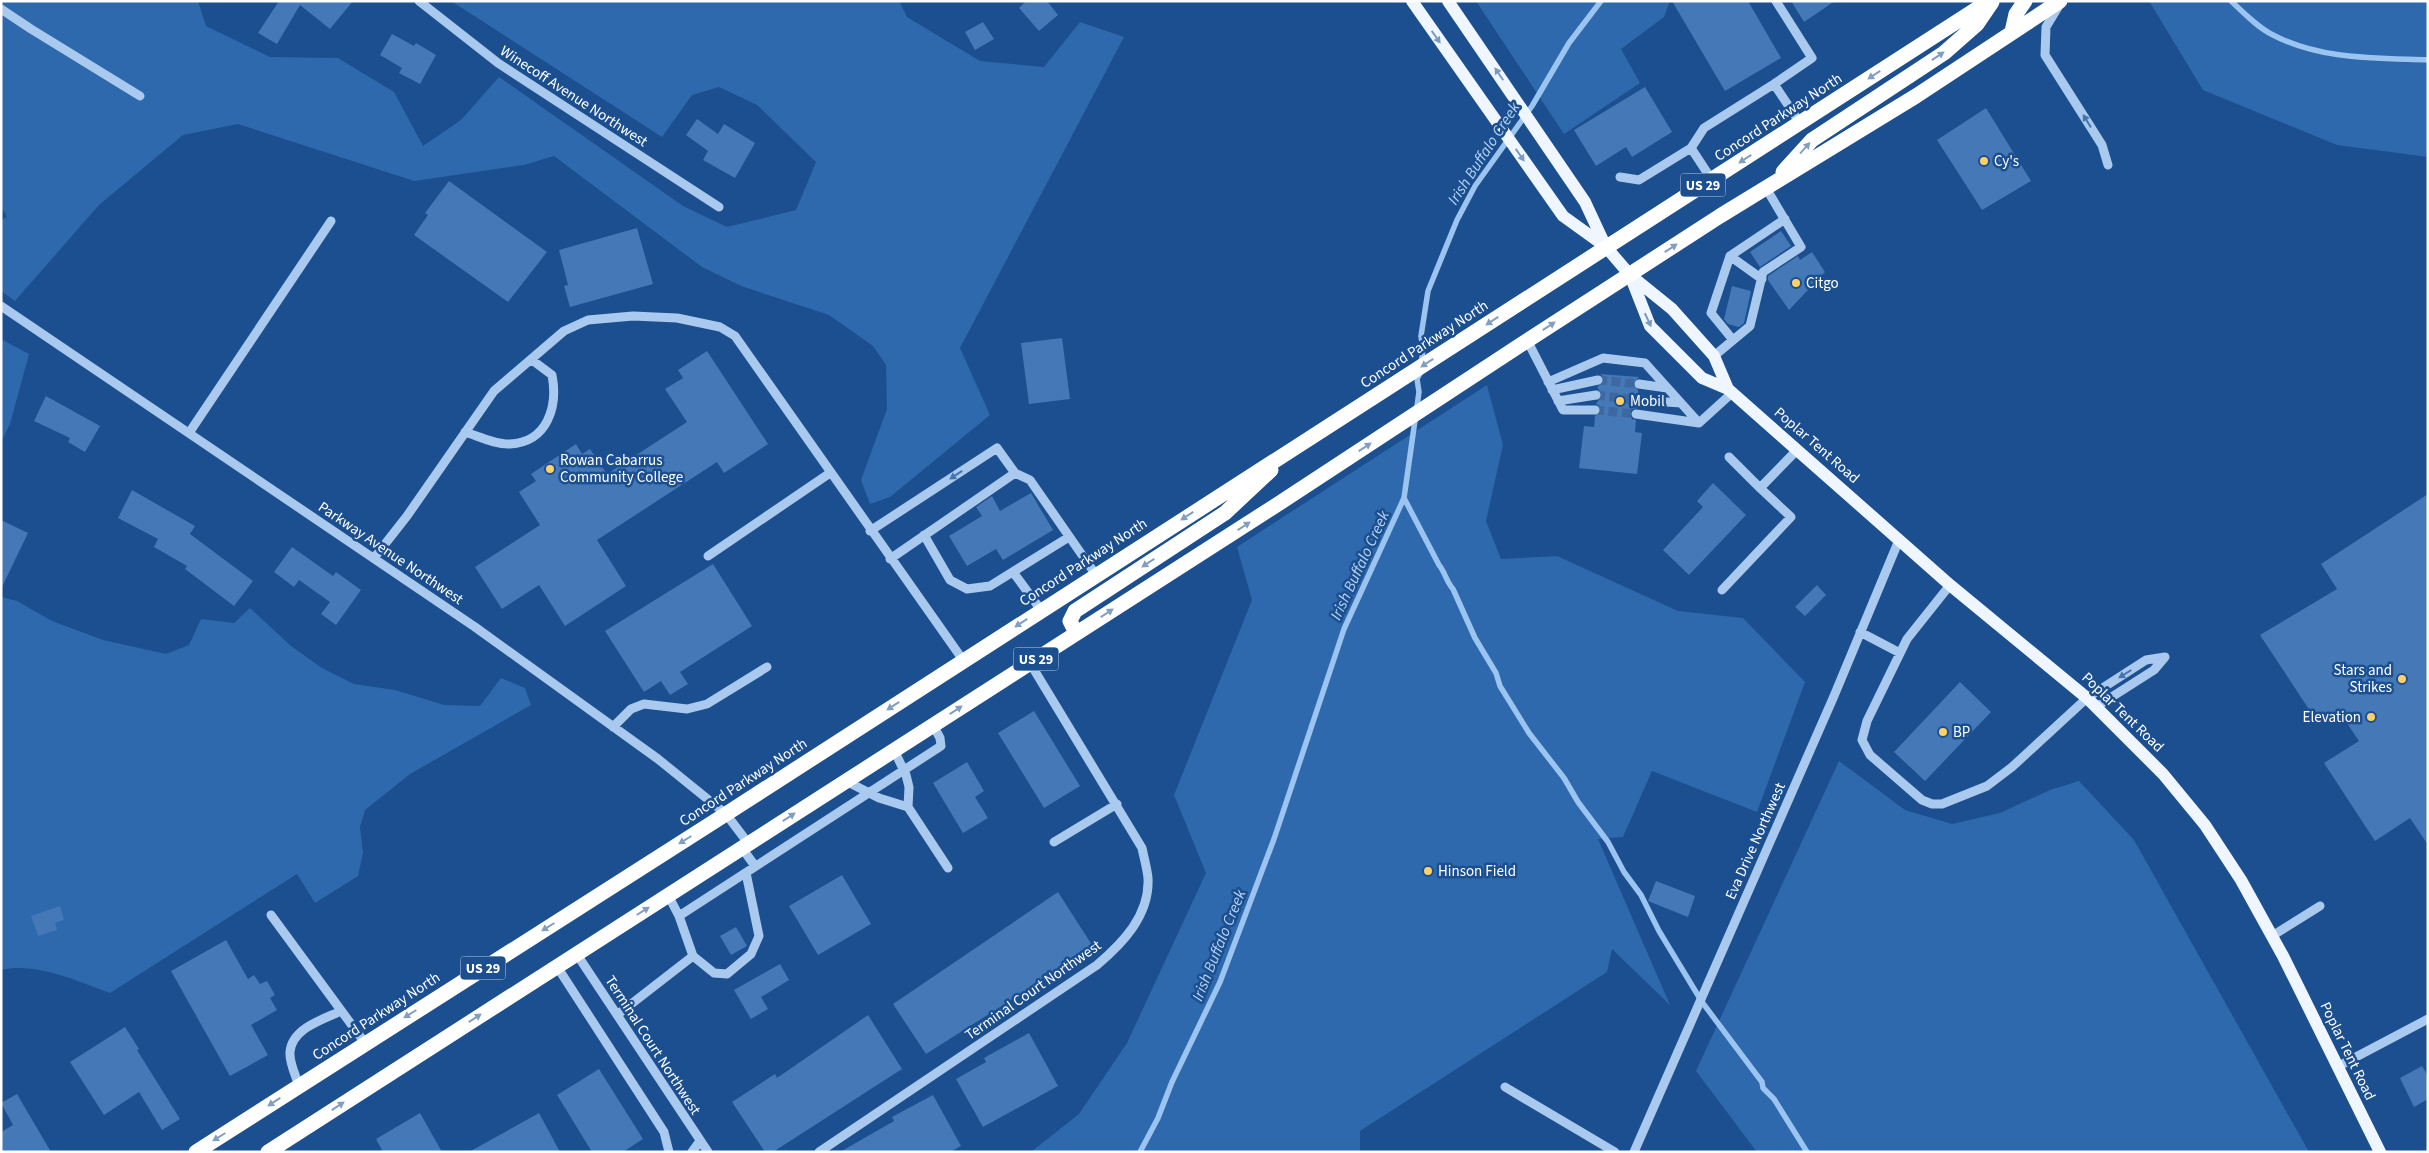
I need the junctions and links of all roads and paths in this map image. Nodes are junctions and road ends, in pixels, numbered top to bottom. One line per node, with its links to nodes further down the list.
1 (419, 1): 20 (street, Winecoff Avenue Northwest)
2 (1412, 1): 23 (main road, one-way to 23)
3 (1444, 1): 10 (main road)
4 (1448, 1): 10 (main road)
5 (1776, 1): 12 (street)
6 (1990, 1): 14 (highway, Concord Parkway North / US 29, one-way to 14); 19 (highway, one-way to 6)
7 (2025, 1): 11 (highway)
8 (2061, 1): 11 (highway, US 29); 16 (street, one-way to 8)
9 (1, 9): 13 (street)
10 (1461, 23): 23 (main road, one-way to 10)
11 (2012, 32): 19 (highway, US 29)
12 (1774, 84): 14 (street); 15 (street)
13 (140, 96)
14 (1800, 123): 18 (highway, Concord Parkway North / US 29, one-way to 18)
15 (1691, 148): 17 (street); 18 (street)
16 (2108, 165)
17 (1620, 177)
18 (1712, 180): 23 (highway, Concord Parkway North / US 29)
19 (1769, 186): 21 (street); 25 (highway, US 29, one-way to 19)
20 (719, 207)
21 (1785, 220): 24 (street); 26 (street)
22 (331, 221): 45 (street)
23 (1606, 247): 25 (main road); 46 (highway, Concord Parkway North / US 29, one-way to 46)
24 (1730, 256): 26 (street); 29 (street)
25 (1630, 275): 28 (highway, US 29, one-way to 25); 30 (main road, Poplar Tent Road); 36 (main road, Poplar Tent Road, one-way to 36)
26 (1762, 279): 29 (street)
27 (1, 306): 45 (street, Parkway Avenue Northwest)
28 (1527, 340): 34 (street); 65 (highway, US 29, one-way to 28)
29 (1733, 340): 30 (street)
30 (1714, 356): 36 (main road, Poplar Tent Road)
31 (532, 360): 44 (street); 44 (street); 49 (street)
32 (1598, 380): 34 (street)
33 (1639, 384): 35 (street)
34 (1550, 386): 35 (street); 39 (street)
35 (1667, 388): 40 (street)
36 (1730, 391): 43 (street); 47 (main road, Poplar Tent Road)
37 (1596, 395): 39 (street)
38 (1638, 400): 40 (street)
39 (1558, 401): 41 (street)
40 (1681, 404): 43 (street)
41 (1595, 410)
42 (1636, 414): 43 (street)
43 (1699, 423)
44 (465, 432): 57 (street)
45 (189, 433): 57 (street, Parkway Avenue Northwest)
46 (1295, 447): 60 (highway, Concord Parkway North / US 29, one-way to 60); 65 (highway, one-way to 65)
47 (1798, 450): 51 (street); 55 (main road, Poplar Tent Road)
48 (1729, 457): 51 (street)
49 (830, 473): 52 (street); 56 (street)
50 (1015, 473): 52 (street, one-way to 52); 53 (street); 54 (street)
51 (1760, 488): 62 (street)
52 (870, 531): 58 (street)
53 (924, 536): 58 (street); 59 (street)
54 (1069, 537): 59 (street); 60 (street)
55 (1899, 540): 61 (main road, Poplar Tent Road); 64 (street, Eva Drive Northwest)
56 (708, 556)
57 (374, 558): 72 (street, Parkway Avenue Northwest)
58 (890, 559): 67 (street)
59 (1013, 572): 63 (street)
60 (1096, 575): 63 (highway, Concord Parkway North / US 29)
61 (1950, 585): 66 (street); 70 (main road, Poplar Tent Road)
62 (1722, 590)
63 (1041, 610): 67 (highway, Concord Parkway North / US 29, one-way to 67)
64 (1860, 632): 66 (street); 108 (street, Eva Drive Northwest)
65 (1076, 633): 68 (highway, US 29)
66 (1900, 652): 70 (street)
67 (963, 660): 79 (highway, Concord Parkway North / US 29, one-way to 79)
68 (1030, 662): 71 (highway, US 29, one-way to 68); 77 (street, Terminal Court Northwest)
69 (767, 667): 72 (street)
70 (2092, 702): 70 (street, one-way to 70); 89 (main road, Poplar Tent Road)
71 (933, 725): 73 (highway, US 29); 74 (street)
72 (614, 727): 79 (street, Parkway Avenue Northwest)
73 (894, 750): 74 (street); 75 (highway, US 29)
74 (904, 770): 76 (street); 78 (street)
75 (846, 781): 76 (street); 81 (highway, US 29, one-way to 75)
76 (868, 793): 78 (street); 82 (street)
77 (1117, 804): 80 (street); 106 (street, Terminal Court Northwest)
78 (908, 807): 83 (street)
79 (726, 814): 81 (street, Parkway Avenue Northwest); 96 (highway, Concord Parkway North / US 29, one-way to 96)
80 (1054, 842)
81 (745, 846): 82 (street, Parkway Avenue Northwest); 85 (highway, US 29)
82 (755, 866): 84 (street)
83 (948, 868)
84 (746, 873): 88 (street); 91 (street)
85 (668, 895): 88 (street); 90 (highway, US 29, one-way to 85)
86 (2320, 906): 89 (street)
87 (271, 915): 93 (street)
88 (679, 916): 91 (street)
89 (2272, 936): 97 (main road, Poplar Tent Road)
90 (576, 953): 92 (highway, US 29); 94 (street, Terminal Court Northwest)
91 (693, 956): 94 (street)
92 (556, 966): 102 (highway, US 29, one-way to 92); 103 (street)
93 (341, 1011): 96 (street); 98 (street)
94 (617, 1015): 100 (street, Terminal Court Northwest)
95 (2428, 1019): 97 (street)
96 (365, 1043): 98 (highway, Concord Parkway North / US 29)
97 (2336, 1067): 109 (main road, Poplar Tent Road)
98 (299, 1086): 101 (highway, Concord Parkway North / US 29, one-way to 101)
99 (1505, 1087): 107 (street)
100 (700, 1141): 104 (street); 105 (street, Terminal Court Northwest)
101 (196, 1152)
102 (268, 1152)
103 (669, 1152)
104 (692, 1152)
105 (708, 1152)
106 (819, 1152)
107 (1616, 1152)
108 (1634, 1152)
109 (2380, 1152)

